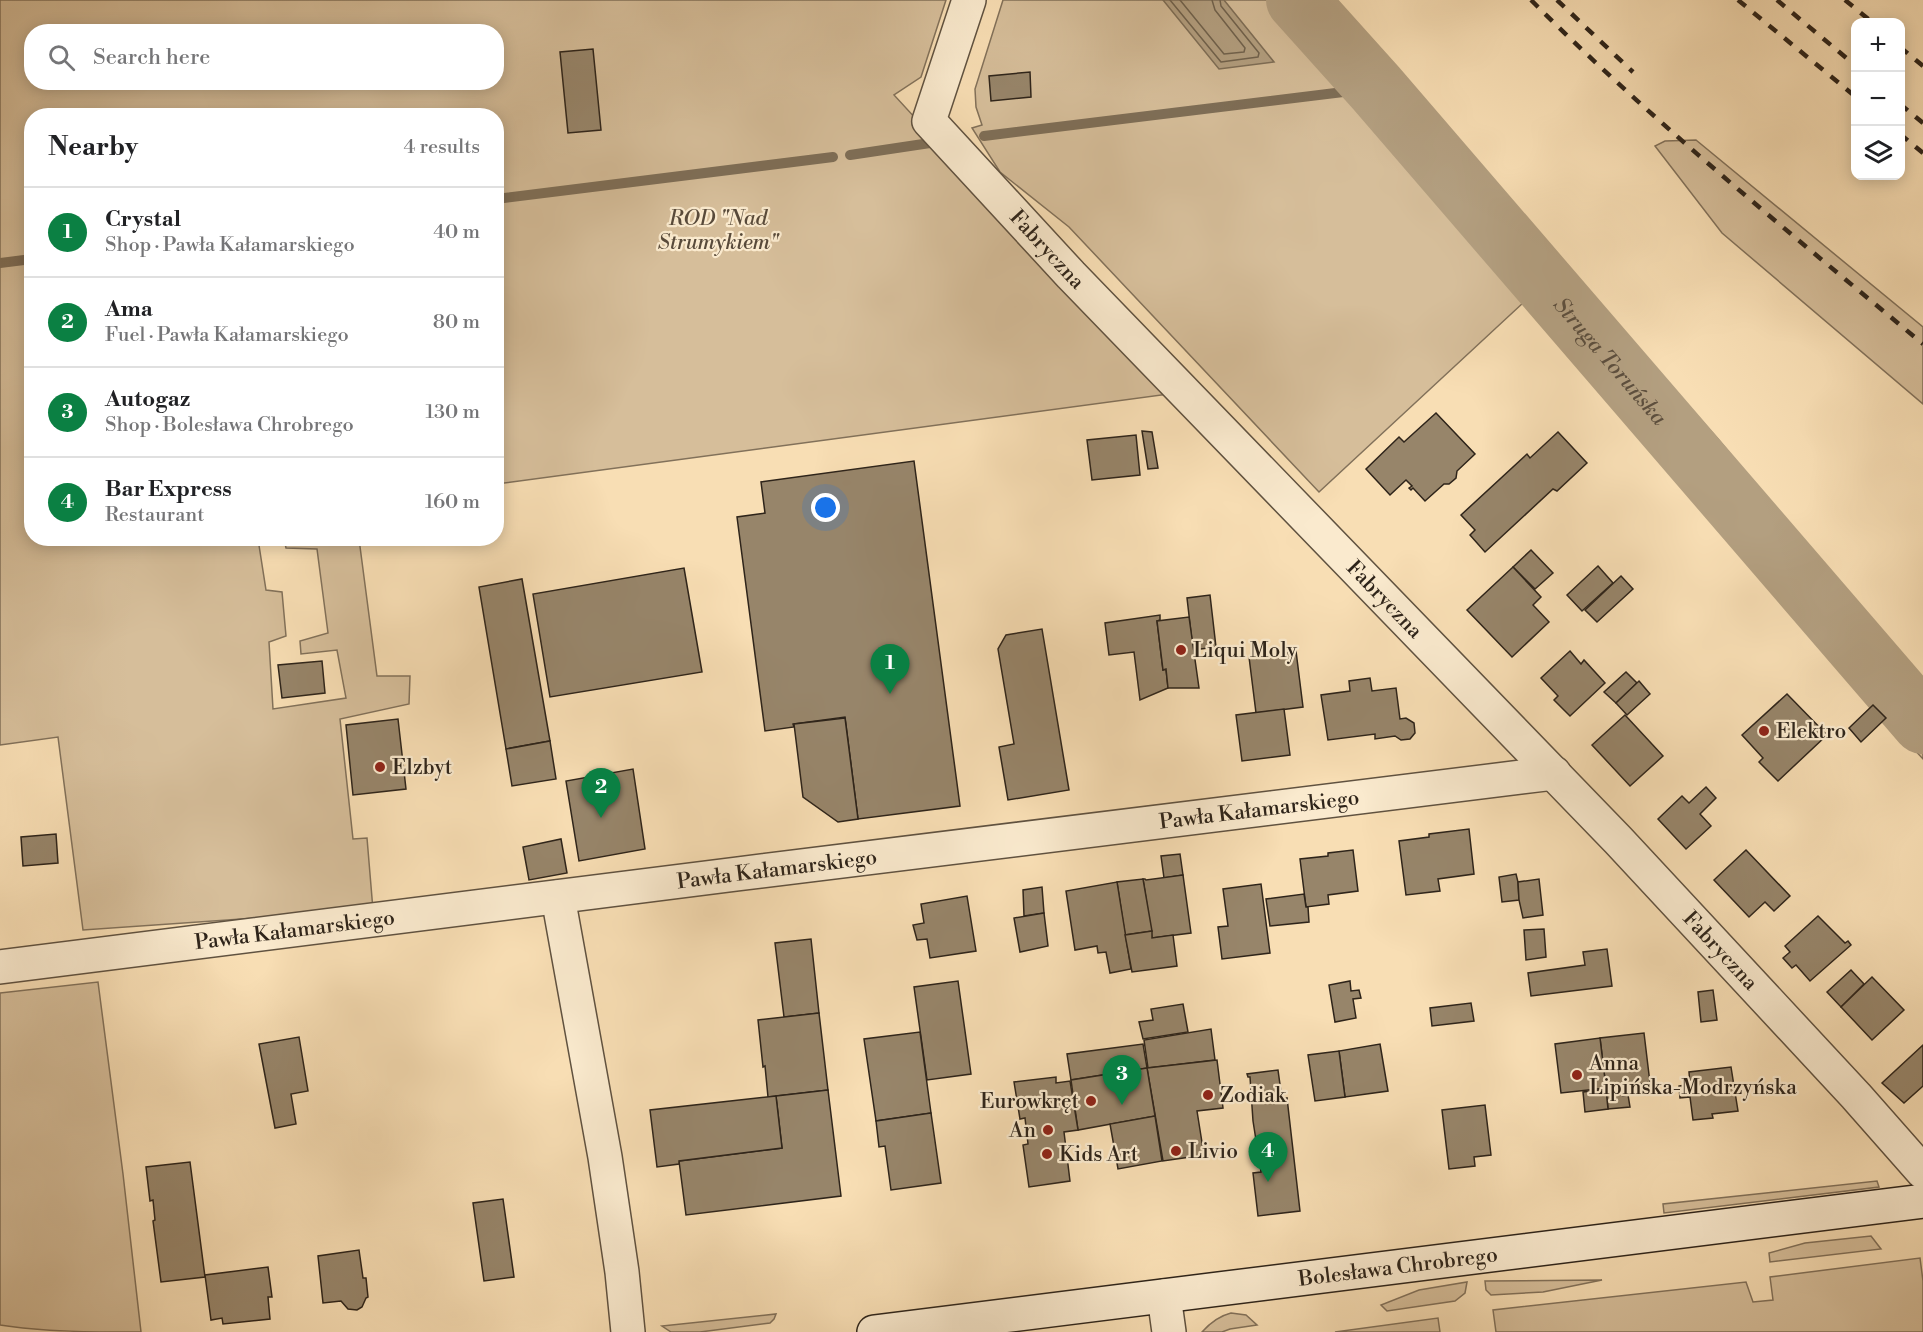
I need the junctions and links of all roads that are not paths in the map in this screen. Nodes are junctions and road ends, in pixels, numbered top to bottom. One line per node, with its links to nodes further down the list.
1 (969, 0): 2 (street, Fabryczna)
2 (1554, 773): 3 (street, Pawła Kałamarskiego); 5 (street, Fabryczna)
3 (558, 897): 4 (street, Pawła Kałamarskiego); 8 (street)
4 (0, 967)
5 (1923, 1173)
6 (1923, 1202): 7 (street, Bolesława Chrobrego)
7 (1164, 1296): 9 (street, Bolesława Chrobrego); 10 (street)
8 (628, 1332)
9 (874, 1332)
10 (1169, 1332)

